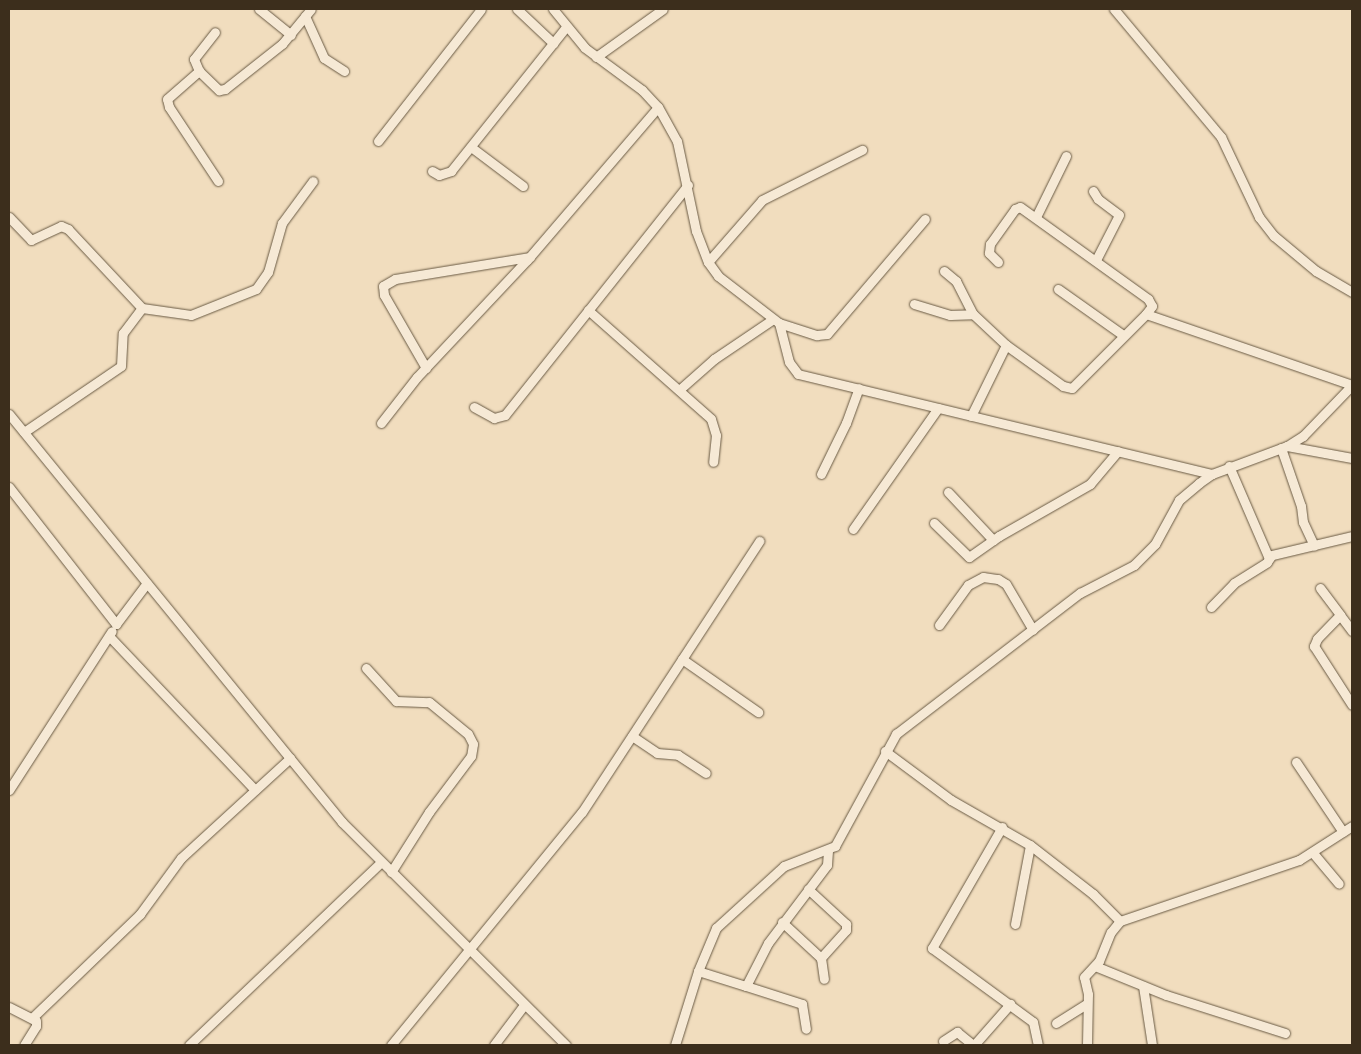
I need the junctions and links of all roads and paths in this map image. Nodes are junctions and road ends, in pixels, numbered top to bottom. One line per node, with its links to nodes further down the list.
1 (260, 9): 10 (street)
2 (481, 9): 16 (street)
3 (517, 9): 11 (street)
4 (553, 9): 8 (street)
5 (663, 9): 12 (street)
6 (1114, 9): 35 (street)
7 (308, 12): 10 (street); 13 (street)
8 (566, 26): 11 (street); 12 (street)
9 (215, 32): 14 (street)
10 (291, 35): 14 (street)
11 (553, 43): 17 (street)
12 (596, 57): 15 (street)
13 (344, 71)
14 (199, 72): 21 (street)
15 (658, 107): 23 (street); 29 (street)
16 (378, 141)
17 (471, 147): 20 (street); 24 (street)
18 (862, 150): 31 (street)
19 (1066, 156): 27 (street)
20 (432, 171)
21 (218, 181)
22 (313, 181): 37 (street)
23 (688, 185): 31 (street); 38 (street)
24 (524, 186)
25 (1093, 191): 30 (street)
26 (9, 217): 37 (street)
27 (1036, 217): 30 (street); 32 (street)
28 (924, 219): 41 (street)
29 (530, 256): 44 (street); 44 (street)
30 (1096, 260): 40 (street)
31 (708, 262): 41 (street)
32 (998, 262)
33 (944, 271): 39 (street)
34 (1058, 288): 42 (street)
35 (1352, 292)
36 (914, 304): 39 (street)
37 (142, 308): 53 (street)
38 (588, 310): 47 (street); 48 (street)
39 (972, 314): 43 (street)
40 (1146, 314): 42 (street); 45 (street)
41 (776, 321): 46 (street); 47 (street)
42 (1123, 335): 43 (street)
43 (1006, 344): 51 (street)
44 (426, 368): 52 (street)
45 (1352, 385): 54 (street)
46 (859, 388): 49 (street); 59 (street)
47 (679, 390): 57 (street)
48 (474, 407)
49 (938, 408): 51 (street); 64 (street)
50 (9, 414): 53 (street)
51 (971, 416): 55 (street)
52 (381, 423)
53 (24, 432): 70 (street)
54 (1284, 447): 56 (street); 58 (street); 68 (street)
55 (1118, 451): 60 (street); 66 (street)
56 (1352, 458)
57 (713, 462)
58 (1229, 466): 60 (street); 69 (street)
59 (821, 474)
60 (1212, 474): 76 (street)
61 (9, 487): 74 (street)
62 (948, 492): 66 (street)
63 (934, 523): 66 (street)
64 (853, 529)
65 (1352, 536): 68 (street)
66 (993, 540)
67 (759, 541): 79 (street)
68 (1314, 546): 69 (street)
69 (1271, 556): 72 (street)
70 (148, 583): 74 (street); 85 (street)
71 (1320, 588): 73 (street)
72 (1211, 607)
73 (1340, 615): 77 (street); 81 (street)
74 (116, 624): 78 (street)
75 (939, 625): 76 (street)
76 (1033, 630): 84 (street)
77 (1352, 631)
78 (109, 636): 88 (street); 89 (street)
79 (682, 659): 82 (street); 83 (street)
80 (366, 668): 97 (street)
81 (1352, 705)
82 (758, 712)
83 (632, 736): 87 (street); 103 (street)
84 (885, 751): 91 (street); 94 (street)
85 (290, 758): 89 (street); 96 (street)
86 (1296, 762): 92 (street)
87 (706, 773)
88 (9, 790)
89 (255, 790): 114 (street)
90 (1352, 826): 92 (street)
91 (1002, 827): 93 (street); 110 (street)
92 (1343, 832): 95 (street)
93 (1030, 845): 100 (street); 102 (street)
94 (828, 851): 99 (street); 106 (street)
95 (1313, 853): 98 (street); 100 (street)
96 (381, 862): 97 (street); 120 (street)
97 (391, 872): 103 (street)
98 (1338, 884)
99 (808, 889): 101 (street); 104 (street)
100 (1120, 921): 105 (street)
101 (782, 922): 104 (street); 108 (street)
102 (1016, 924)
103 (468, 950): 112 (street); 121 (street)
104 (821, 958): 107 (street)
105 (1095, 966): 109 (street); 111 (street)
106 (698, 971): 108 (street); 124 (street)
107 (824, 979)
108 (746, 986): 116 (street)
109 (1143, 986): 117 (street); 128 (street)
110 (1010, 1004): 125 (street); 126 (street)
111 (1087, 1004): 115 (street); 127 (street)
112 (524, 1005): 122 (street); 123 (street)
113 (9, 1007): 114 (street)
114 (33, 1017): 119 (street)
115 (1056, 1023)
116 (806, 1029)
117 (1285, 1032)
118 (943, 1041): 125 (street)
119 (24, 1045)
120 (189, 1045)
121 (392, 1045)
122 (494, 1045)
123 (566, 1045)
124 (675, 1045)
125 (974, 1045)
126 (1038, 1045)
127 (1087, 1045)
128 (1152, 1045)

